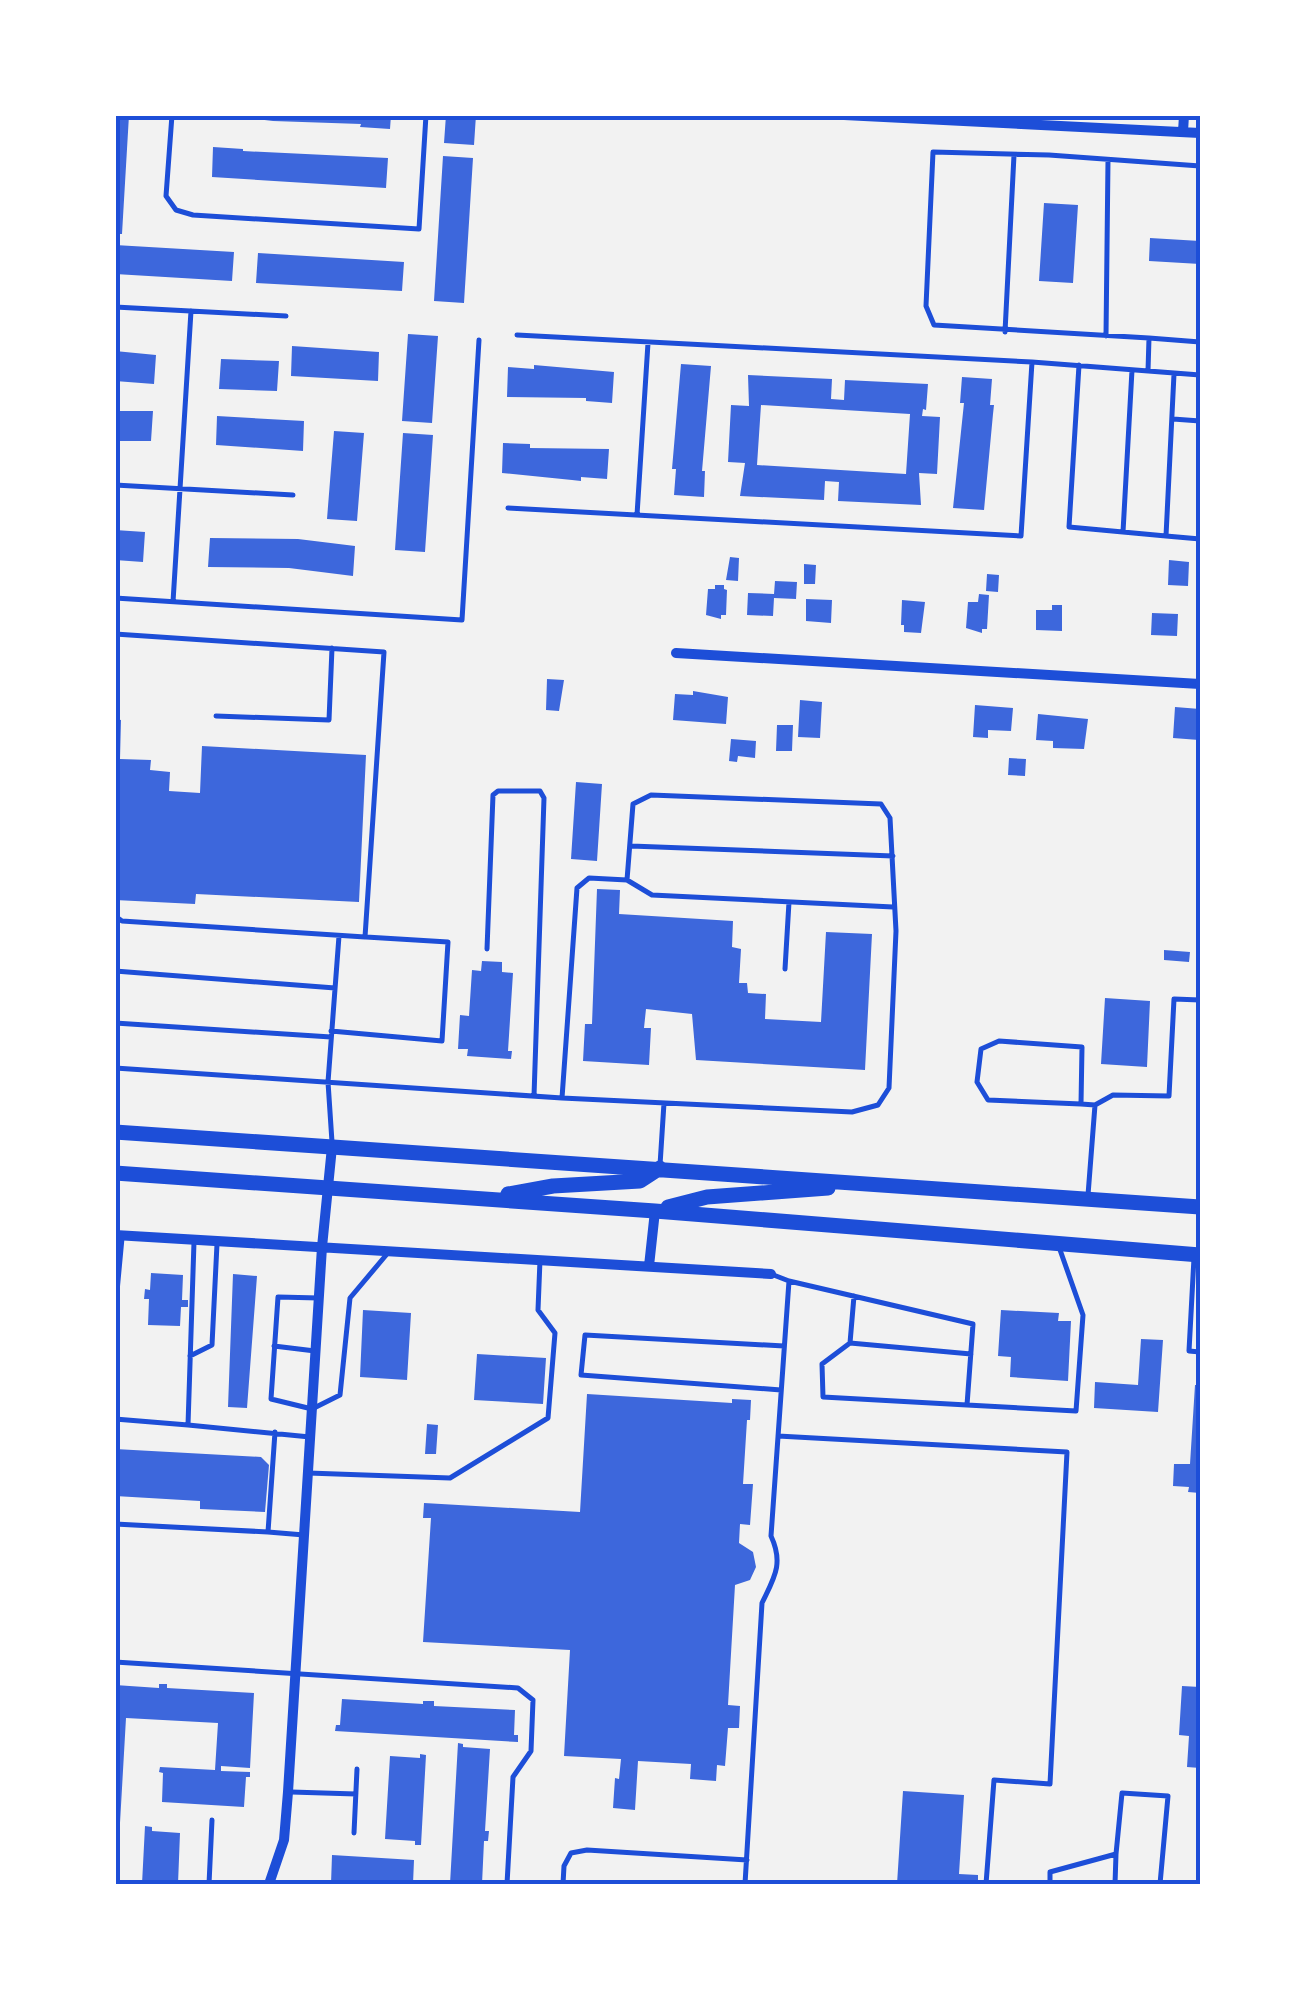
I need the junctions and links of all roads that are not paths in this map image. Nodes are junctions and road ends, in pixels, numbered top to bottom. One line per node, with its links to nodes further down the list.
1 (172, 115): 2 (lane)
2 (426, 115)
3 (844, 115): 5 (street)
4 (1184, 115): 7 (street)
5 (893, 116): 6 (street)
6 (1076, 120): 7 (street)
7 (1183, 132): 8 (street)
8 (1200, 133)
9 (1014, 154): 10 (lane); 15 (lane); 15 (lane)
10 (1108, 160): 11 (lane); 17 (lane)
11 (1200, 166)
12 (115, 307): 13 (lane)
13 (192, 312): 14 (lane); 31 (lane)
14 (286, 316)
15 (1005, 332): 17 (lane)
16 (517, 335): 21 (lane)
17 (1106, 336): 18 (lane)
18 (1148, 338): 20 (lane); 25 (lane)
19 (479, 340): 39 (lane)
20 (1200, 342)
21 (648, 343): 22 (lane); 34 (lane)
22 (1032, 362): 23 (lane); 34 (lane)
23 (1080, 366): 24 (lane); 35 (lane)
24 (1132, 370): 25 (lane); 35 (lane)
25 (1148, 371): 26 (lane)
26 (1174, 373): 27 (lane); 28 (lane)
27 (1200, 375)
28 (1172, 420): 29 (lane); 36 (lane)
29 (1200, 421)
30 (115, 486): 31 (lane)
31 (180, 489): 32 (lane); 39 (lane)
32 (293, 495)
33 (508, 508): 34 (lane)
34 (638, 515)
35 (1123, 532): 36 (lane)
36 (1166, 536): 37 (lane)
37 (1200, 539)
38 (115, 598): 39 (lane)
39 (173, 602)
40 (115, 634): 41 (lane)
41 (332, 648): 44 (lane); 52 (lane)
42 (676, 652): 43 (street)
43 (1200, 684)
44 (216, 716)
45 (631, 846): 46 (lane); 46 (lane); 47 (lane)
46 (893, 856): 49 (lane)
47 (627, 880): 48 (lane); 63 (lane)
48 (789, 902): 49 (lane); 54 (lane)
49 (893, 907): 64 (lane)
50 (115, 916): 51 (lane)
51 (339, 936): 52 (lane); 56 (lane)
52 (365, 937): 59 (lane)
53 (487, 950): 62 (lane)
54 (785, 969)
55 (115, 971): 56 (lane)
56 (335, 988): 59 (lane)
57 (1200, 1000): 66 (lane)
58 (115, 1023): 59 (lane)
59 (331, 1034): 61 (lane)
60 (115, 1068): 61 (lane)
61 (328, 1082): 62 (lane); 68 (lane)
62 (534, 1096): 63 (lane)
63 (562, 1098): 64 (lane)
64 (664, 1103): 69 (lane)
65 (1081, 1104): 65 (lane); 66 (lane)
66 (1095, 1105): 73 (lane)
67 (115, 1132): 68 (main road)
68 (332, 1147): 69 (main road); 72 (street)
69 (660, 1168): 71 (main road); 74 (main road)
70 (115, 1173): 72 (main road)
71 (872, 1184): 73 (main road); 76 (main road)
72 (330, 1187): 74 (main road); 81 (street)
73 (1087, 1198): 75 (main road)
74 (484, 1199): 76 (main road)
75 (1200, 1207)
76 (655, 1211): 80 (main road); 85 (street)
77 (119, 1235): 78 (street); 90 (lane)
78 (194, 1240): 79 (street); 97 (lane)
79 (217, 1241): 81 (street); 97 (lane)
80 (1059, 1244): 83 (main road); 99 (lane)
81 (322, 1247): 82 (street); 89 (street)
82 (390, 1251): 84 (street); 100 (lane)
83 (1197, 1255): 95 (lane)
84 (540, 1260): 85 (street); 106 (lane)
85 (648, 1266): 86 (street)
86 (771, 1274): 87 (lane)
87 (789, 1281): 88 (lane); 93 (lane)
88 (854, 1296): 91 (lane); 96 (lane)
89 (318, 1298): 92 (lane); 94 (street)
90 (115, 1313)
91 (850, 1343): 96 (lane); 99 (lane)
92 (274, 1346): 94 (lane); 100 (lane)
93 (784, 1346): 98 (lane); 98 (lane)
94 (315, 1351): 100 (street)
95 (1200, 1352)
96 (971, 1354): 99 (lane)
97 (190, 1356): 102 (lane)
98 (781, 1390): 105 (lane)
99 (968, 1404)
100 (312, 1409): 104 (street)
101 (115, 1419): 102 (lane)
102 (188, 1426): 103 (lane)
103 (274, 1432): 104 (lane); 108 (lane)
104 (310, 1436): 106 (street)
105 (778, 1436): 118 (lane); 124 (lane)
106 (308, 1473): 109 (street)
107 (115, 1524): 108 (lane)
108 (268, 1532): 109 (lane)
109 (304, 1535): 111 (street)
110 (115, 1662): 111 (lane)
111 (295, 1675): 113 (street); 121 (lane)
112 (357, 1769): 114 (lane)
113 (288, 1792): 114 (lane); 120 (street)
114 (356, 1794): 116 (lane)
115 (212, 1820): 119 (lane)
116 (354, 1833)
117 (1116, 1854): 125 (lane); 126 (lane); 127 (lane)
118 (746, 1860): 122 (lane); 123 (lane)
119 (209, 1884)
120 (269, 1884)
121 (507, 1884)
122 (562, 1884)
123 (745, 1884)
124 (986, 1884)
125 (1050, 1884)
126 (1115, 1884)
127 (1160, 1884)

